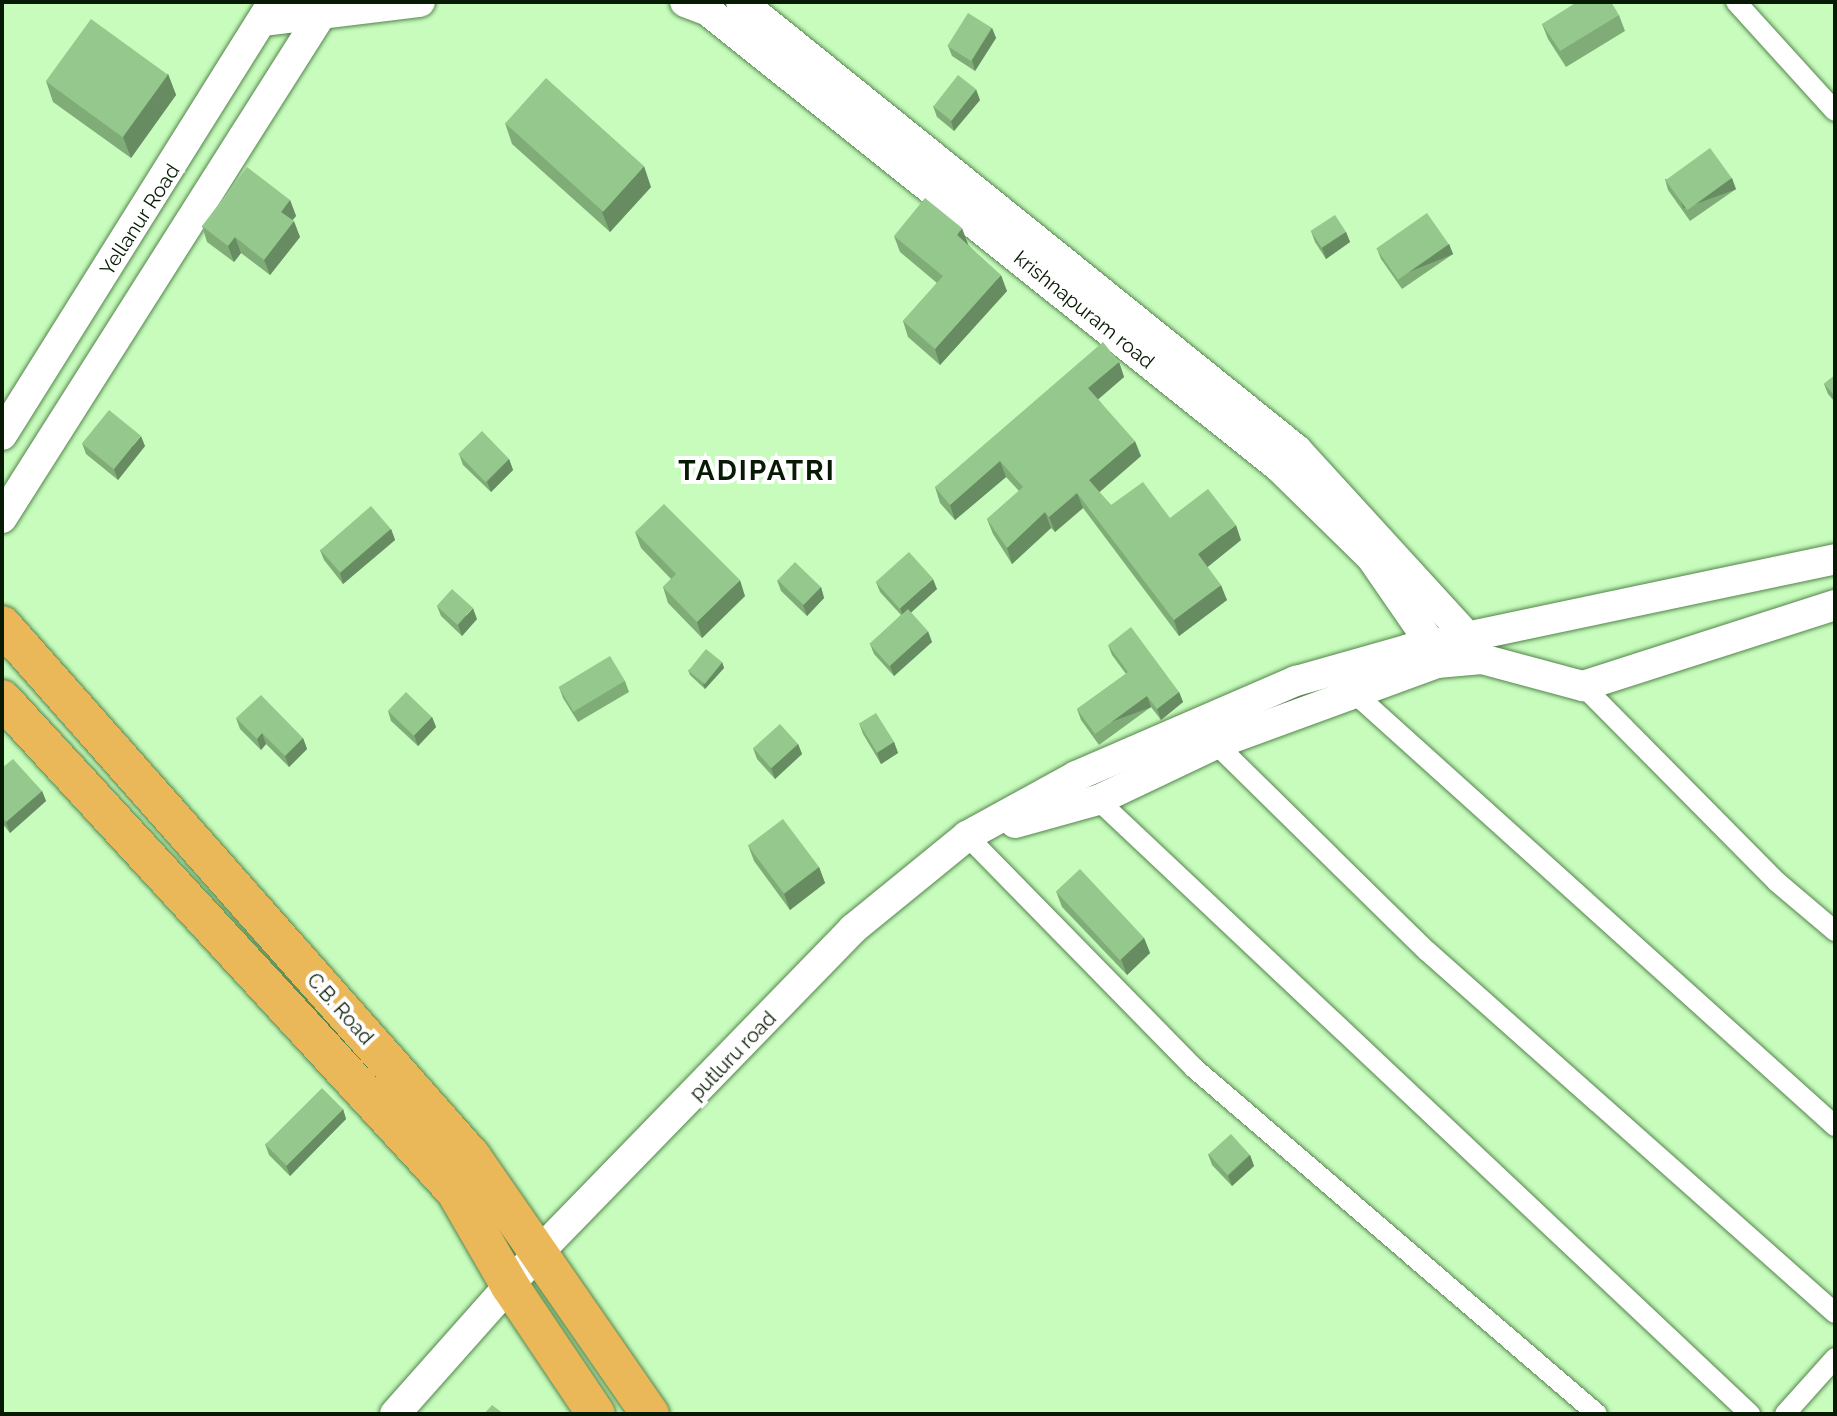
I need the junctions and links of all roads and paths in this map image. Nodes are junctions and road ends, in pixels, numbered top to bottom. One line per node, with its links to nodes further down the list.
1 (420, 2): 5 (main road)
2 (685, 2): 14 (main road, krishnapuram road)
3 (741, 2): 13 (main road, krishnapuram road)
4 (1736, 2): 7 (street)
5 (325, 10): 6 (main road); 9 (main road)
6 (268, 12): 8 (main road, Yellanur Road)
7 (1835, 111)
8 (2, 435)
9 (2, 518)
10 (1835, 559): 13 (main road)
11 (1835, 605): 15 (main road)
12 (2, 625): 23 (highway, C.B. Road)
13 (1475, 648): 14 (main road); 15 (main road)
14 (1434, 654): 16 (main road); 20 (main road)
15 (1583, 686): 21 (street)
16 (1352, 691): 18 (main road); 22 (street)
17 (2, 699): 24 (highway)
18 (1216, 744): 19 (main road); 25 (street)
19 (1098, 800): 20 (main road); 31 (street)
20 (967, 836): 23 (main road, putluru road); 30 (street)
21 (1835, 931)
22 (1835, 1126)
23 (538, 1253): 24 (main road, putluru road); 29 (highway, C.B. Road)
24 (510, 1286): 27 (main road, putluru road); 28 (highway)
25 (1835, 1313)
26 (1835, 1358): 32 (street)
27 (395, 1414)
28 (596, 1414)
29 (650, 1414)
30 (1597, 1414)
31 (1750, 1414)
32 (1785, 1414)

